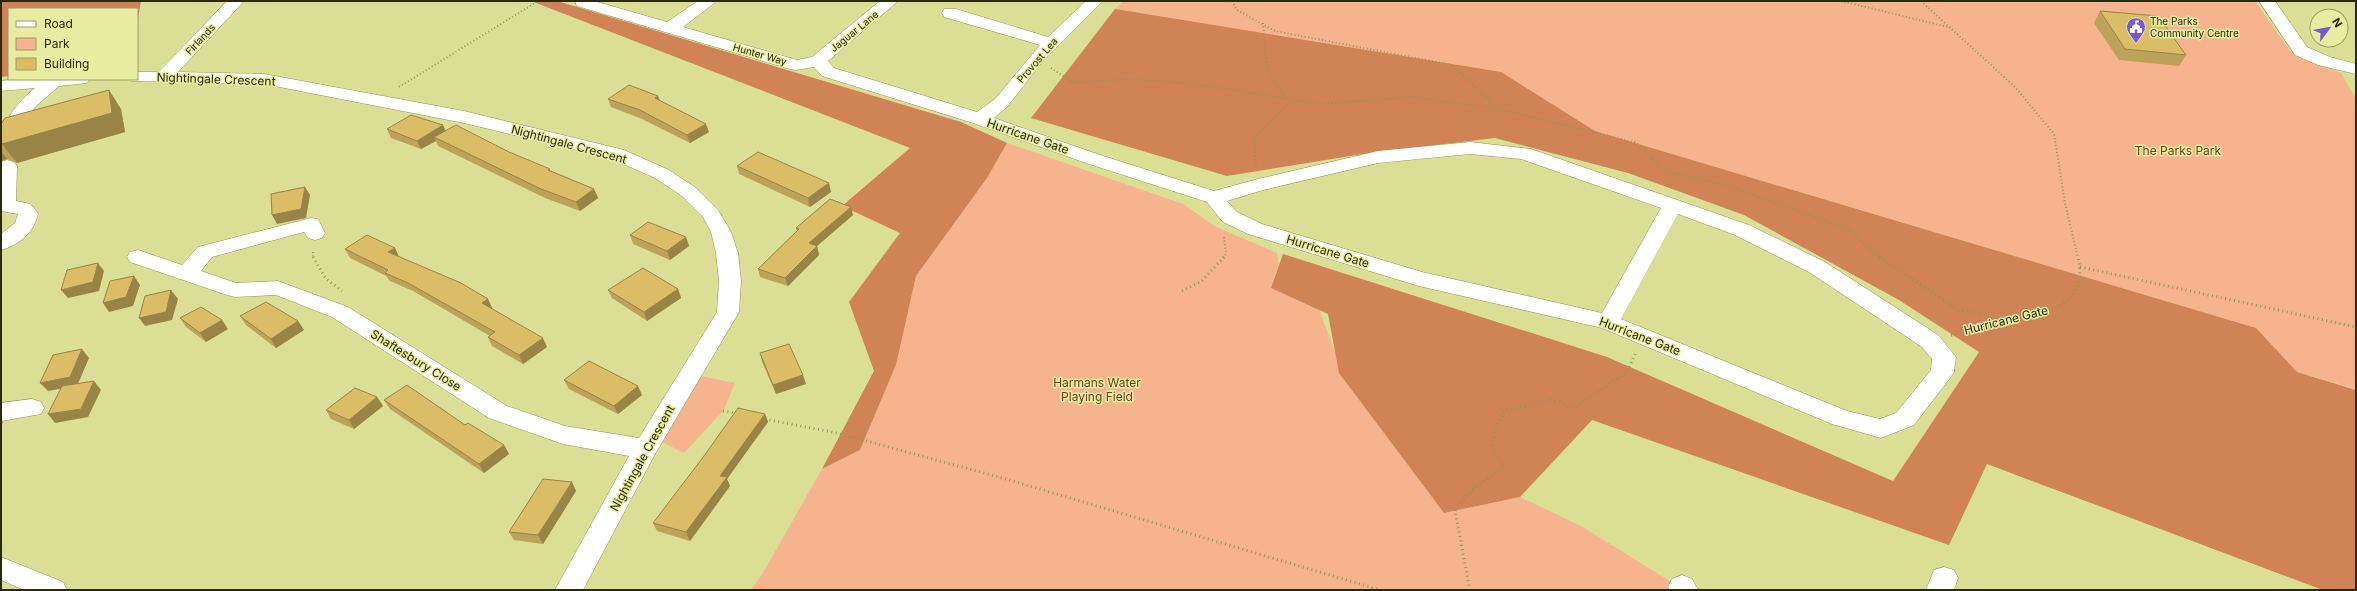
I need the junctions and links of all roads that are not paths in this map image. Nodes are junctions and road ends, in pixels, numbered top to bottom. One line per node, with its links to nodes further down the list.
1 (236, 1): 12 (street, Firlands)
2 (583, 1): 8 (street, Hunter Way)
3 (709, 1): 8 (street)
4 (890, 1): 10 (street, Jaguar Lane)
5 (1095, 1): 9 (street, Provost Lea)
6 (2267, 1): 11 (street)
7 (950, 13): 9 (street)
8 (670, 28): 10 (street, Hunter Way)
9 (1051, 44): 16 (street, Provost Lea)
10 (818, 61): 16 (street)
11 (2356, 69)
12 (165, 76): 13 (street, Nightingale Crescent); 29 (street, Nightingale Crescent)
13 (138, 77)
14 (56, 80): 15 (street); 17 (street)
15 (1, 86)
16 (980, 119): 19 (street, Hurricane Gate)
17 (6, 141)
18 (7, 166): 21 (street)
19 (1214, 198): 20 (street, Hurricane Gate); 26 (street, Hurricane Gate)
20 (1673, 204): 26 (street); 26 (street, Hurricane Gate)
21 (3, 205): 23 (street)
22 (315, 233): 25 (street)
23 (1, 243)
24 (138, 257): 25 (street, Shaftesbury Close)
25 (187, 273): 29 (street, Shaftesbury Close)
26 (1608, 322)
27 (32, 408): 28 (street)
28 (1, 412)
29 (645, 449): 32 (street, Nightingale Crescent)
30 (1, 568): 31 (street)
31 (53, 590)
32 (569, 590)

